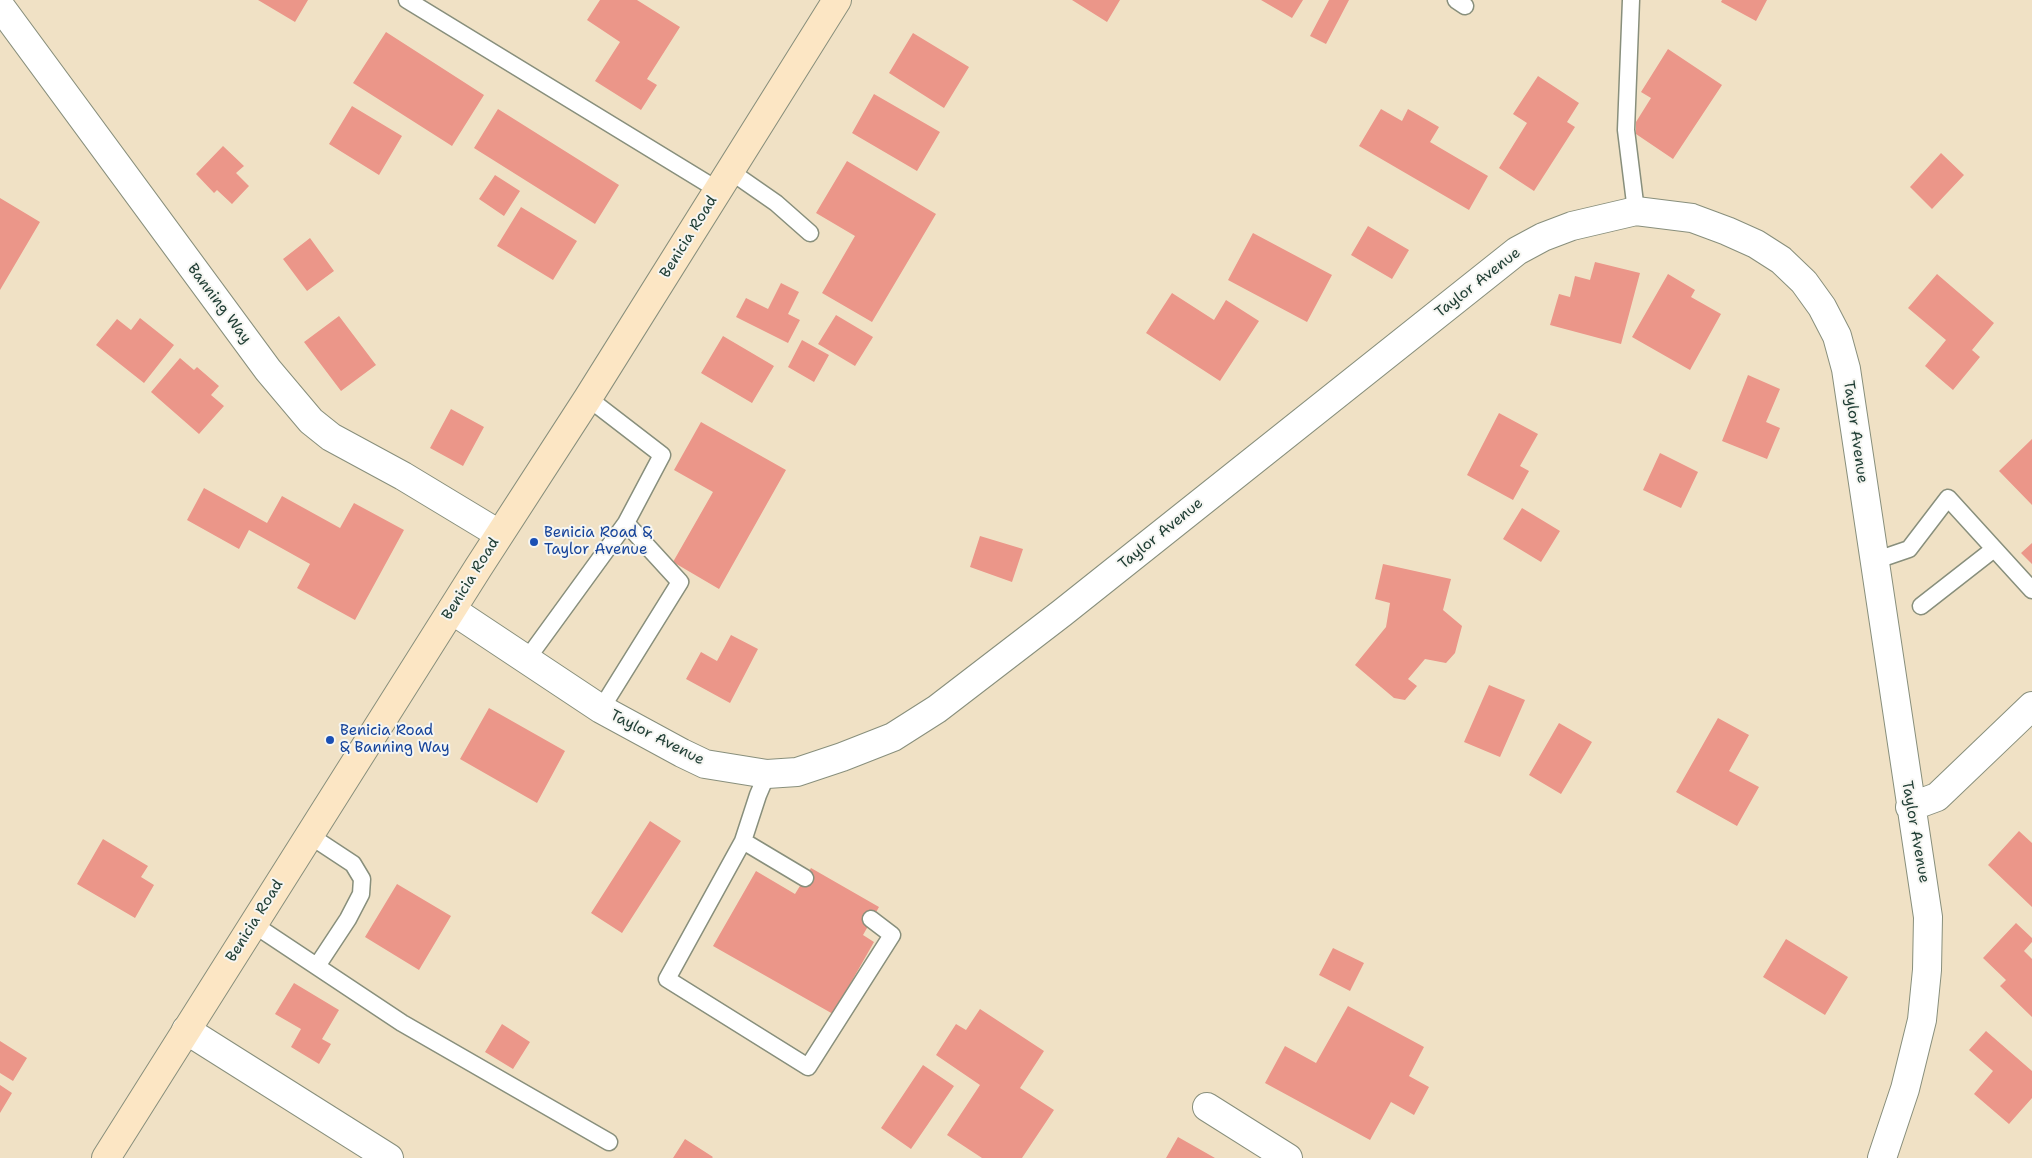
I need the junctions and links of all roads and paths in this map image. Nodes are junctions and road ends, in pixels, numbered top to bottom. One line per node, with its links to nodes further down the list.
1 (408, 0): 5 (lane)
2 (837, 0): 5 (main road, Benicia Road)
3 (1630, 0): 6 (lane)
4 (0, 6): 10 (street, Banning Way)
5 (724, 180): 7 (lane); 8 (main road, Benicia Road)
6 (1636, 211): 12 (street, Taylor Avenue); 19 (street, Taylor Avenue)
7 (810, 233)
8 (588, 398): 9 (lane); 10 (main road, Benicia Road)
9 (626, 523): 16 (lane); 18 (lane)
10 (500, 534): 15 (main road, Benicia Road)
11 (1994, 549): 12 (lane); 13 (lane); 14 (lane)
12 (1874, 561): 20 (street, Taylor Avenue)
13 (2032, 590)
14 (1921, 606)
15 (452, 610): 16 (street, Taylor Avenue); 21 (main road, Benicia Road)
16 (527, 659): 18 (street, Taylor Avenue)
17 (2032, 706): 20 (street)
18 (601, 709): 19 (street, Taylor Avenue)
19 (767, 774): 22 (lane)
20 (1910, 807): 33 (street, Taylor Avenue)
21 (309, 835): 25 (main road, Benicia Road); 26 (lane)
22 (743, 841): 23 (lane); 24 (lane)
23 (805, 878)
24 (871, 919)
25 (253, 924): 26 (lane); 27 (main road, Benicia Road)
26 (317, 966): 29 (lane)
27 (186, 1030): 30 (main road, Benicia Road); 31 (street)
28 (1207, 1107): 32 (street)
29 (608, 1142)
30 (106, 1158)
31 (390, 1158)
32 (1288, 1158)
33 (1882, 1158)

